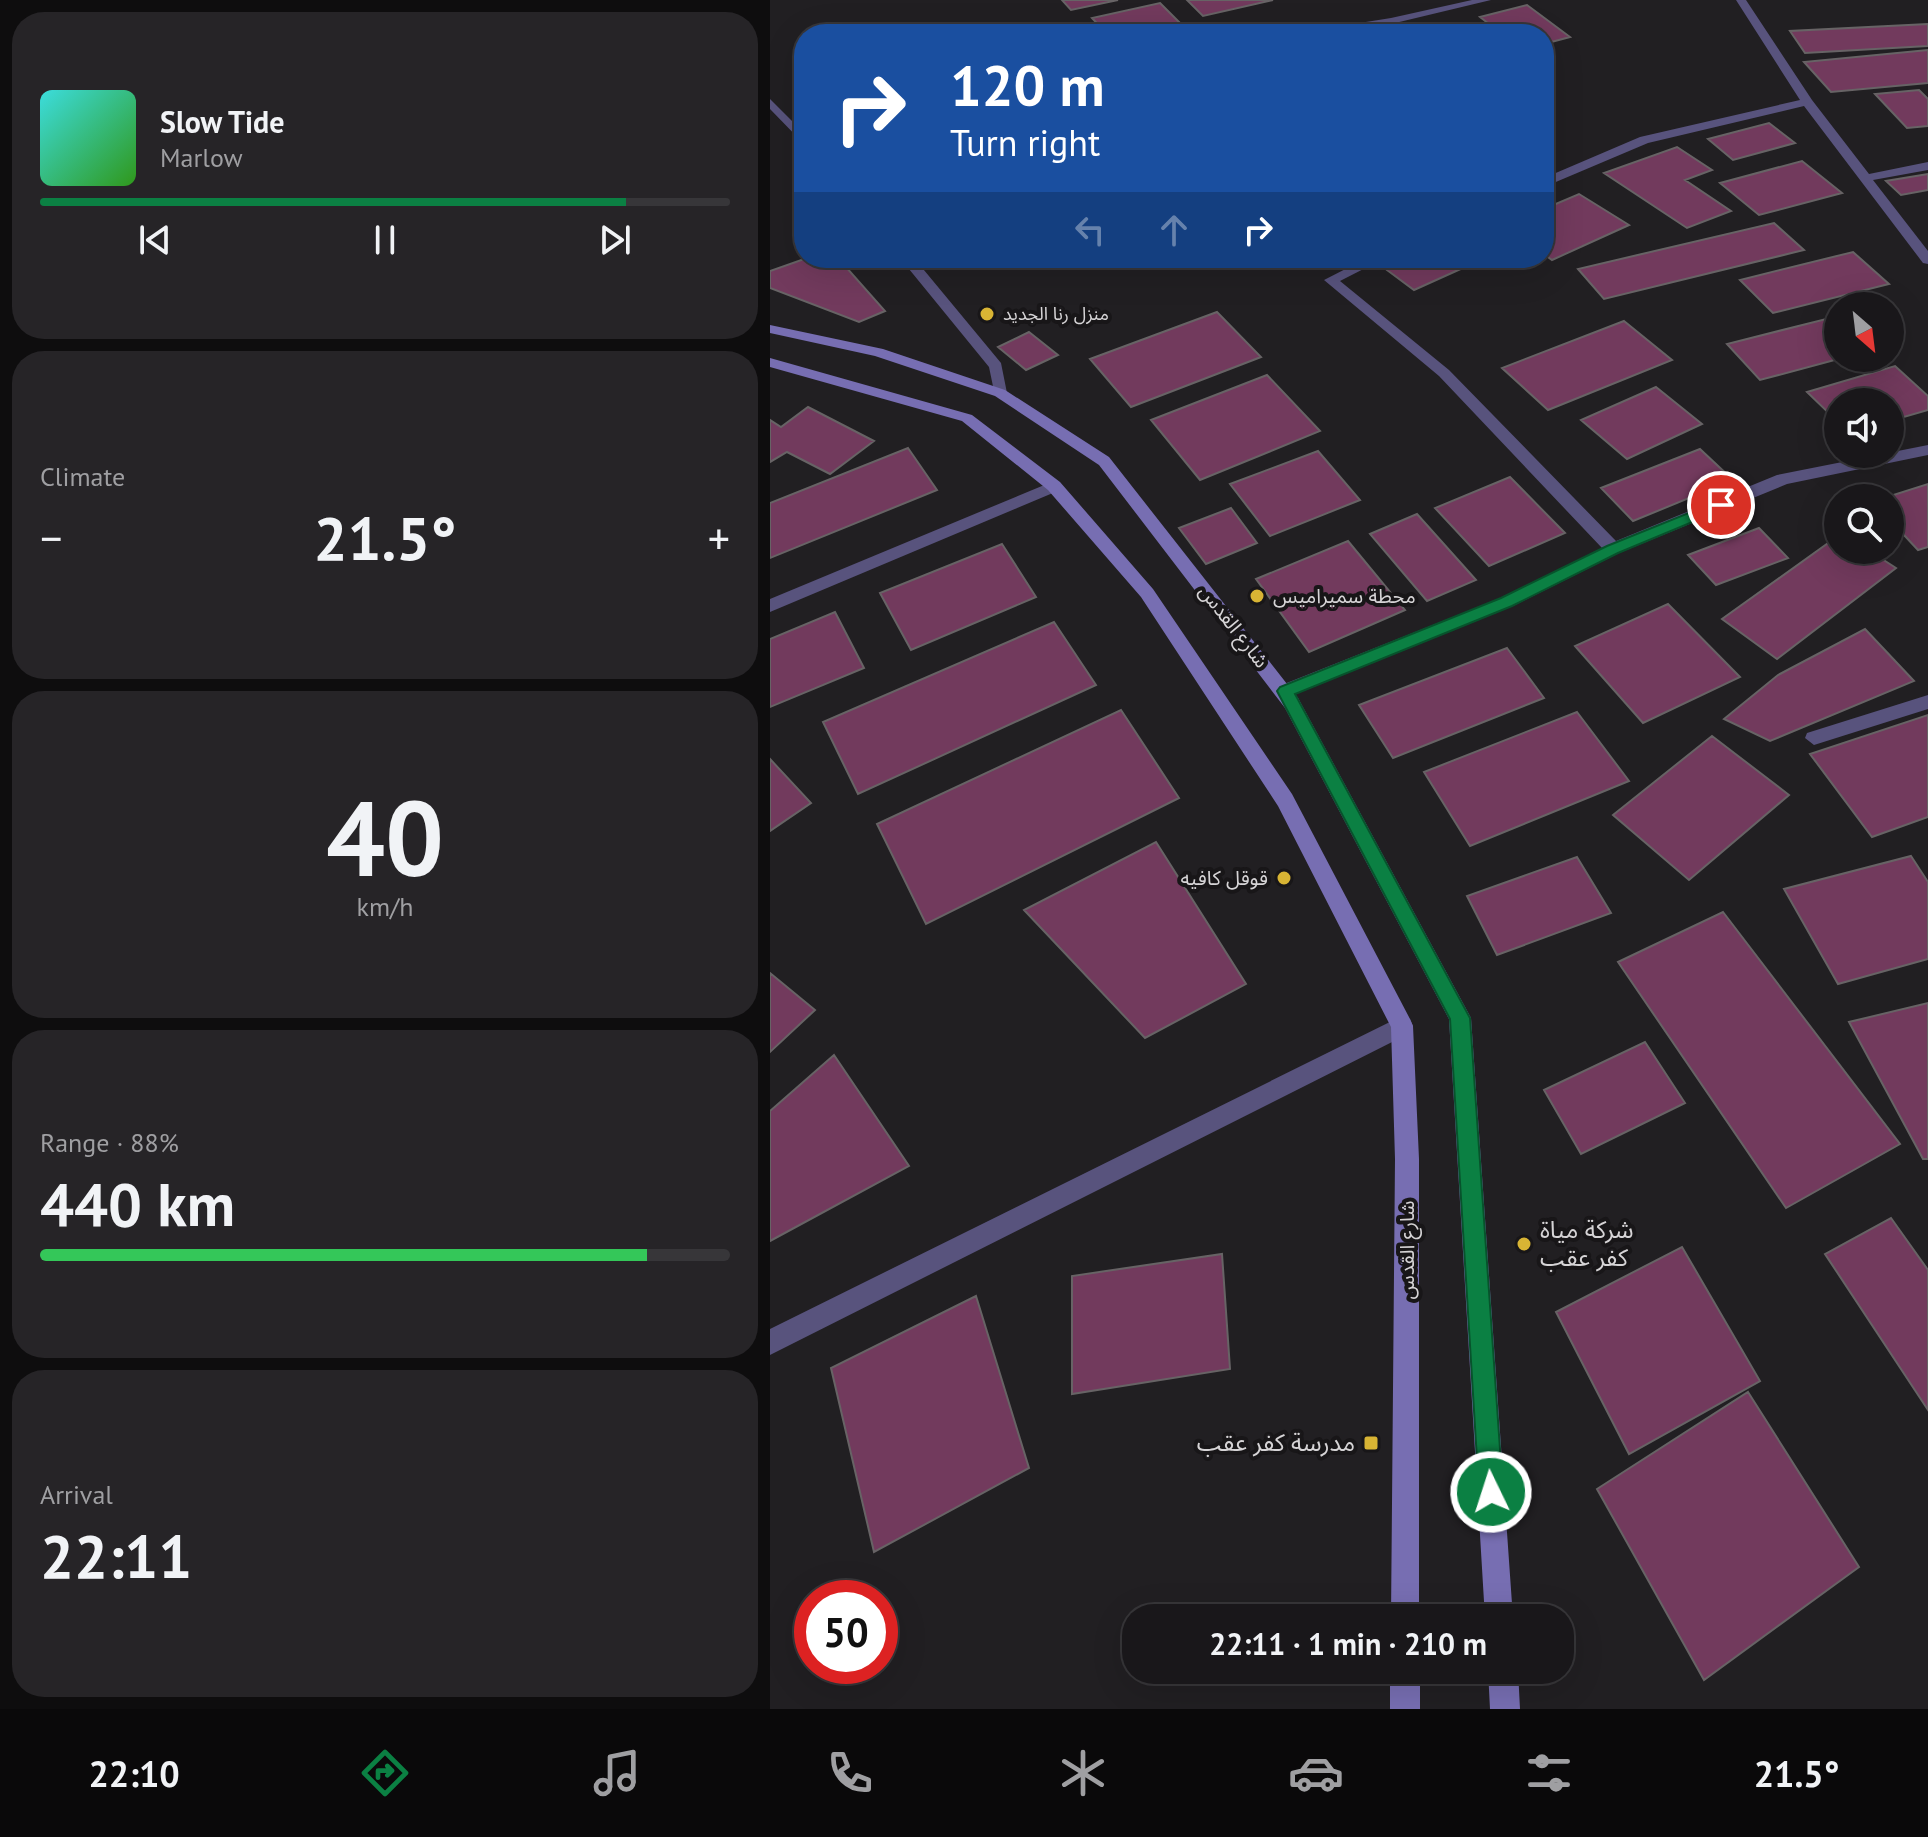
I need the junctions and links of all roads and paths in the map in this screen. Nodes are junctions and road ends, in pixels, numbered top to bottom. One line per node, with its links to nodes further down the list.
1 (1486, 0): 3 (street)
2 (1741, 0): 5 (street)
3 (1369, 24)
4 (770, 102): 6 (street)
5 (1807, 102): 8 (street); 9 (street)
6 (794, 129)
7 (1928, 166): 8 (street)
8 (1867, 178): 10 (street)
9 (1554, 179)
10 (1928, 260)
11 (915, 268): 15 (street)
12 (1357, 268): 18 (street)
13 (770, 329): 15 (main road, شارع القدس)
14 (770, 362): 17 (main road, شارع القدس)
15 (1000, 393): 20 (main road, شارع القدس)
16 (1928, 450): 18 (street)
17 (1054, 486): 19 (street); 23 (main road, شارع القدس)
18 (1613, 549): 20 (street)
19 (770, 606)
20 (1285, 691): 26 (main road, شارع القدس)
21 (1928, 702): 22 (street)
22 (1814, 738)
23 (1402, 1026): 24 (street); 25 (main road, شارع القدس)
24 (770, 1342)
25 (1405, 1604)
26 (1498, 1604)
27 (1405, 1684): 29 (main road)
28 (1504, 1684): 30 (main road)
29 (1405, 1709)
30 (1505, 1709)

